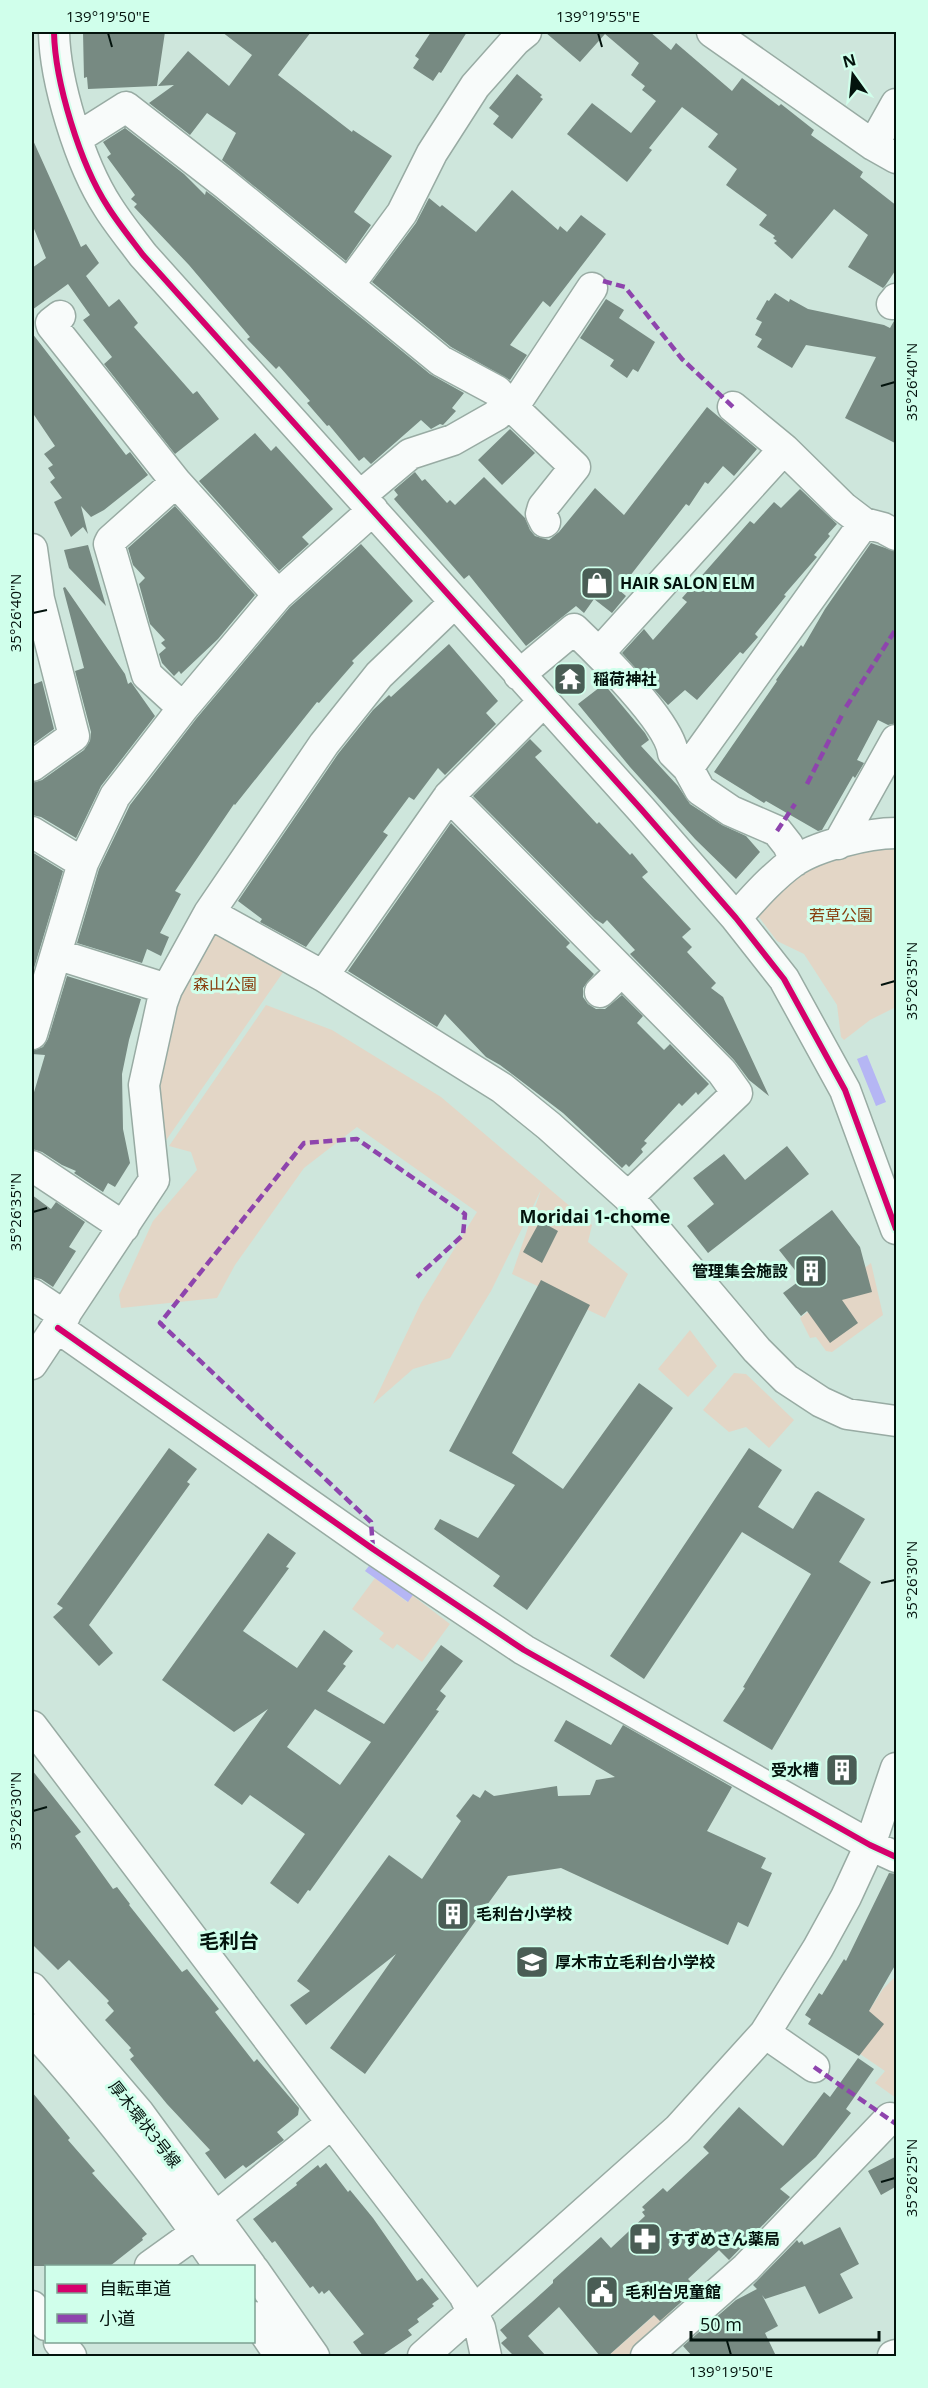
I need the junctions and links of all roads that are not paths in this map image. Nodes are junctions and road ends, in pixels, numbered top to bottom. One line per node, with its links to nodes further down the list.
1 (54, 32): 5 (street)
2 (526, 32): 7 (street)
3 (712, 32): 6 (street)
4 (897, 104): 6 (street)
5 (77, 138): 7 (street); 14 (street)
6 (885, 151)
7 (349, 285): 10 (street)
8 (592, 288): 10 (street)
9 (60, 316): 13 (street)
10 (509, 405): 14 (street); 15 (street)
11 (733, 407): 12 (street)
12 (784, 449): 16 (street); 21 (street)
13 (176, 482): 19 (street); 24 (street)
14 (367, 503): 19 (street); 20 (street)
15 (545, 522)
16 (864, 523): 17 (street); 27 (street)
17 (897, 535)
18 (32, 549): 26 (street)
19 (278, 595): 24 (street)
20 (454, 603): 22 (street); 34 (street)
21 (600, 653): 22 (street); 27 (street)
22 (519, 675): 23 (street)
23 (543, 702): 28 (street); 35 (street)
24 (183, 708): 33 (street)
25 (897, 740): 31 (street)
26 (32, 766)
27 (688, 768): 32 (street)
28 (449, 796): 37 (street); 38 (street)
29 (32, 832): 33 (street)
30 (897, 833): 31 (street)
31 (838, 844): 32 (street)
32 (795, 861): 35 (street)
33 (83, 863): 36 (street)
34 (209, 913): 38 (street); 39 (street)
35 (736, 918): 45 (street)
36 (56, 954): 39 (street); 41 (street)
37 (622, 971): 40 (street); 43 (street)
38 (323, 976): 43 (street)
39 (167, 989): 44 (street)
40 (600, 992)
41 (32, 1034)
42 (32, 1166): 44 (street)
43 (628, 1197): 49 (street)
44 (124, 1227): 47 (street)
45 (897, 1229)
46 (32, 1294): 47 (street)
47 (61, 1322): 48 (street); 52 (street)
48 (32, 1364)
49 (897, 1421)
50 (32, 1726): 59 (street)
51 (897, 1768): 52 (street)
52 (870, 1845): 53 (street); 56 (street)
53 (897, 1857)
54 (32, 1988): 60 (street, 厚木環状3号線)
55 (32, 2029): 60 (street, 厚木環状3号線)
56 (765, 2033): 57 (street); 66 (street)
57 (814, 2067)
58 (890, 2118): 75 (street)
59 (332, 2123): 60 (street); 66 (street)
60 (206, 2224): 61 (street); 62 (street, 厚木環状3号線); 63 (street, 厚木環状3号線)
61 (151, 2265)
62 (219, 2265)
63 (249, 2265)
64 (255, 2272): 72 (street, 厚木環状3号線)
65 (32, 2306): 68 (street)
66 (472, 2312): 73 (street); 74 (street)
67 (255, 2318): 71 (street)
68 (45, 2324)
69 (60, 2343): 70 (street)
70 (70, 2356)
71 (280, 2356)
72 (314, 2356)
73 (423, 2356)
74 (486, 2356)
75 (646, 2356)

